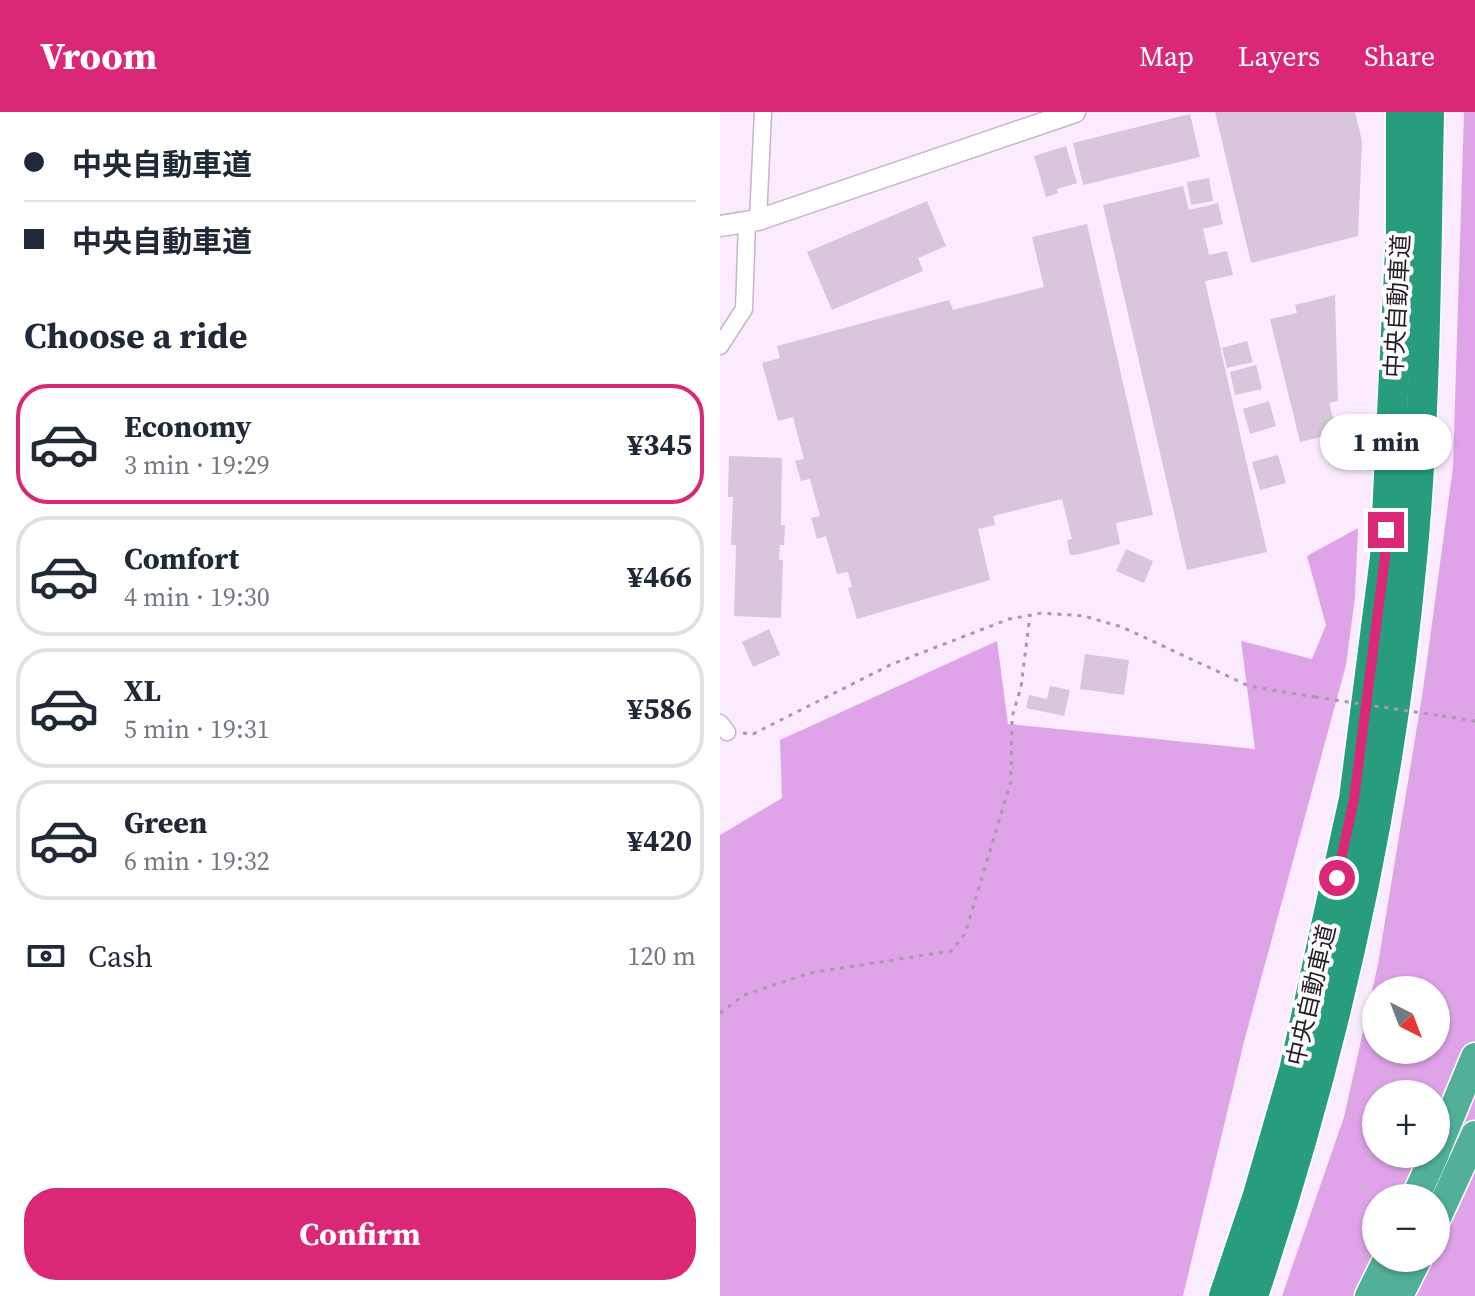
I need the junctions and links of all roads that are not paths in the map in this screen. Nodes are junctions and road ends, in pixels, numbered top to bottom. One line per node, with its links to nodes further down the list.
1 (763, 112): 5 (street)
2 (1075, 112): 5 (street)
3 (1401, 112): 14 (highway, 中央自動車道)
4 (1429, 112): 15 (highway, 中央自動車道)
5 (752, 221): 6 (street); 7 (street)
6 (720, 226)
7 (720, 346)
8 (1475, 1057): 9 (highway)
9 (1450, 1116)
10 (1475, 1135): 11 (highway)
11 (1450, 1189)
12 (1381, 1272): 16 (highway)
13 (1411, 1272): 17 (highway)
14 (1224, 1296)
15 (1253, 1296)
16 (1369, 1296)
17 (1399, 1296)

